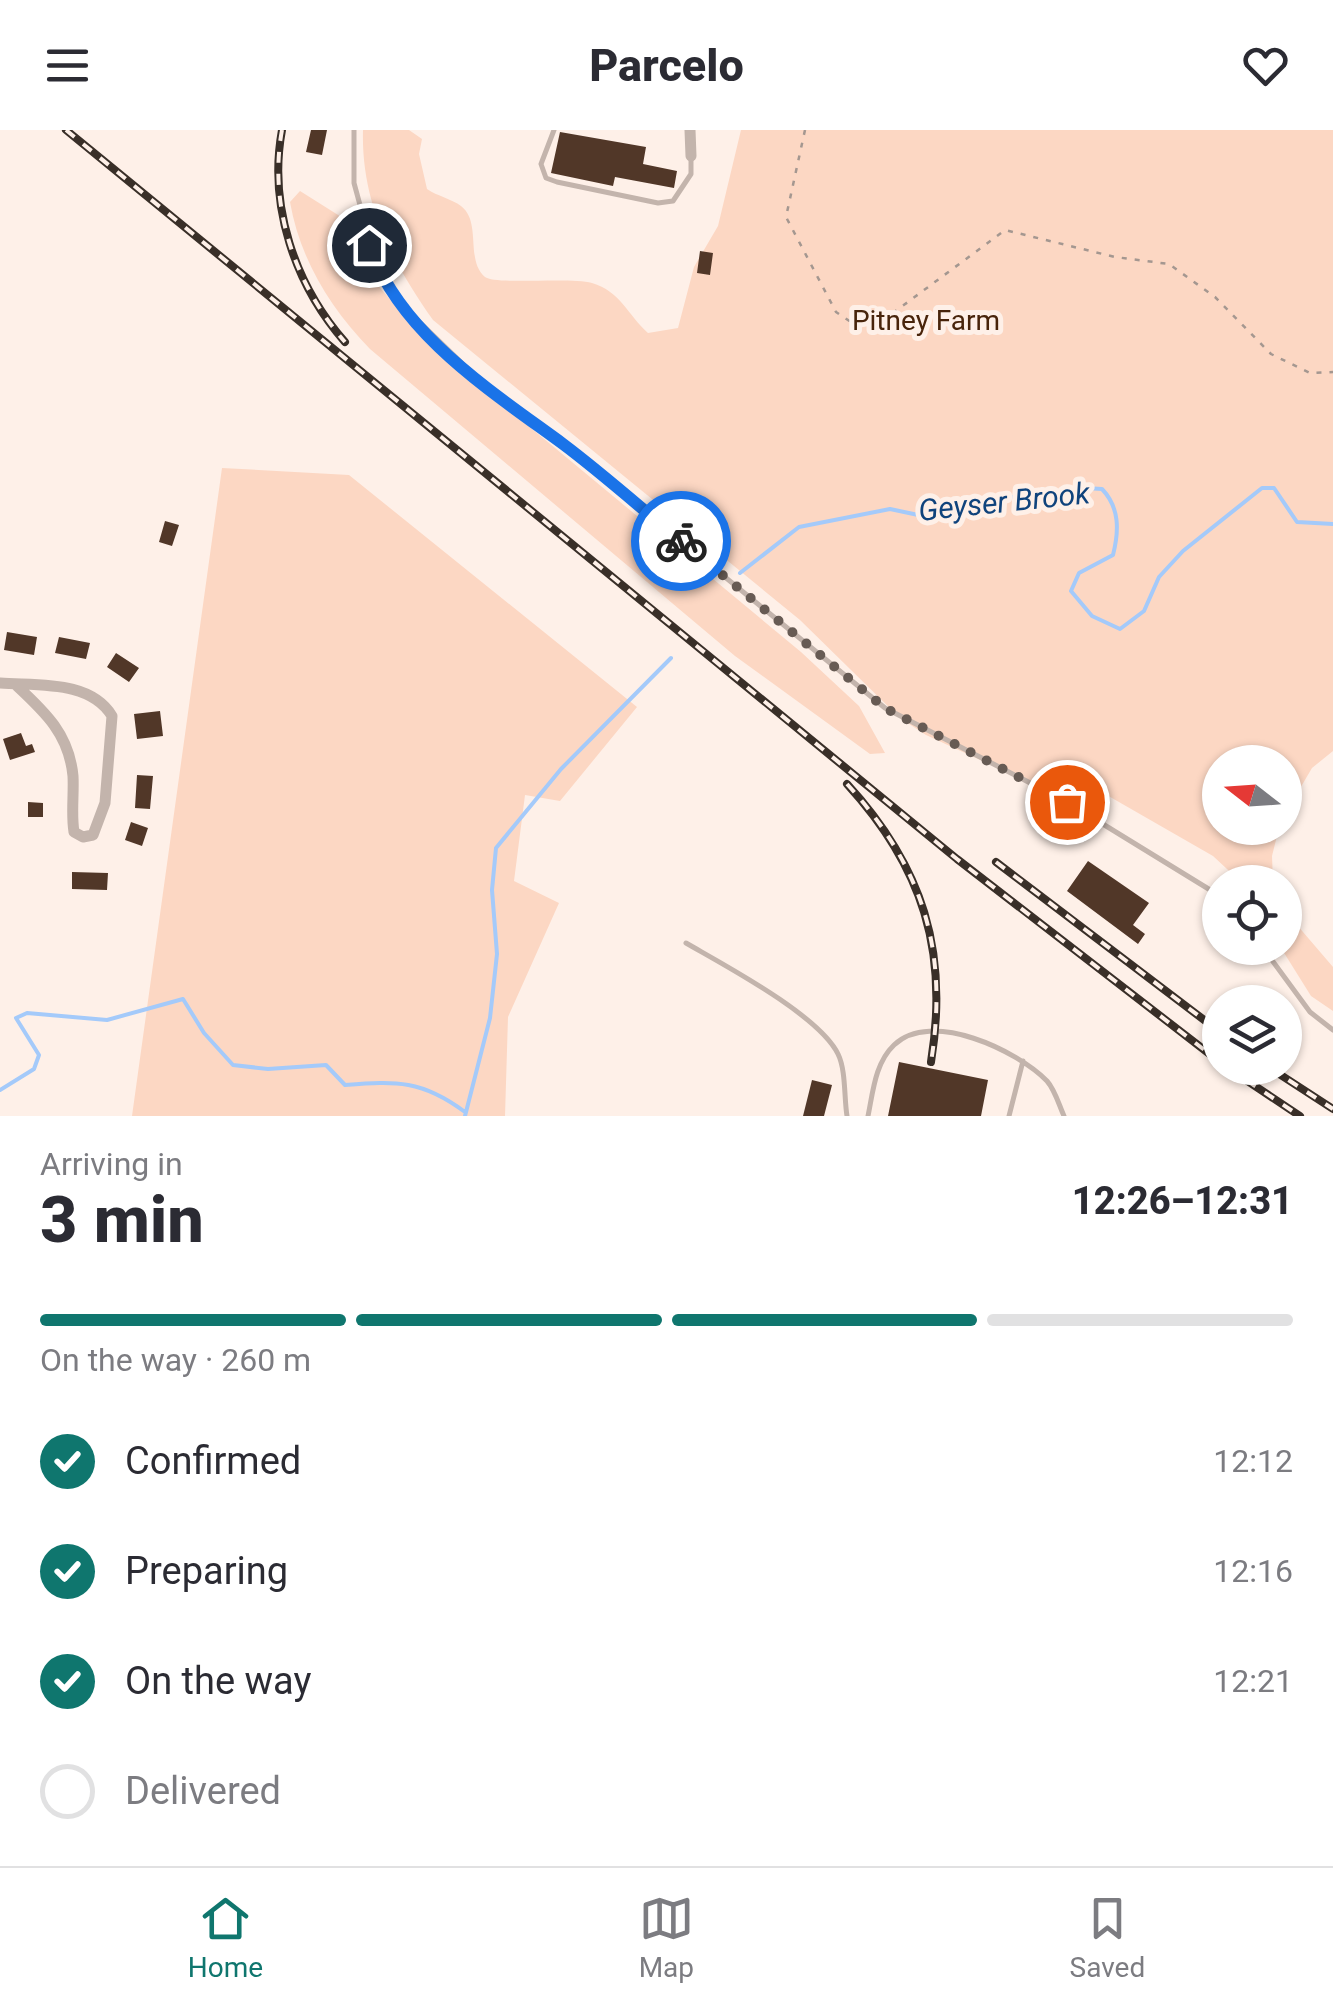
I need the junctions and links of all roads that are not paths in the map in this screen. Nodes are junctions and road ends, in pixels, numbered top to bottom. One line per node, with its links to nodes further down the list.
1 (354, 130): 7 (lane)
2 (554, 130): 4 (lane)
3 (690, 130): 4 (street)
4 (691, 156)
5 (0, 683): 6 (street)
6 (16, 684): 6 (street)
7 (1202, 885)
8 (686, 942): 12 (lane)
9 (1275, 965): 10 (lane)
10 (1333, 1030)
11 (1023, 1061): 13 (lane); 14 (lane); 15 (lane)
12 (846, 1116)
13 (868, 1116)
14 (1009, 1116)
15 (1064, 1116)

